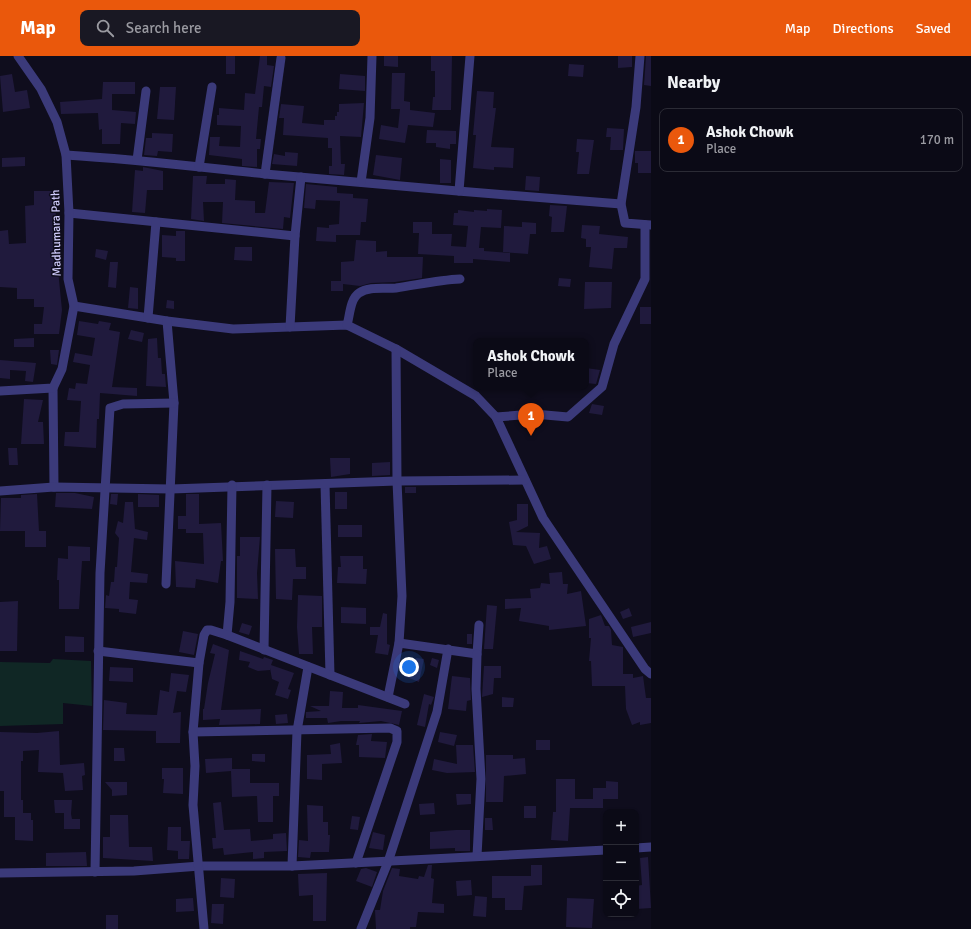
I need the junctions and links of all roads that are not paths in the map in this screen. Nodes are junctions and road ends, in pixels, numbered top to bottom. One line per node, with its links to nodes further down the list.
1 (18, 56): 8 (street, Madhumara Path)
2 (372, 56): 13 (street)
3 (470, 56): 14 (street)
4 (640, 56): 15 (street)
5 (281, 58): 11 (street)
6 (212, 87): 10 (street)
7 (146, 91): 9 (street)
8 (66, 155): 9 (street); 16 (street, Madhumara Path)
9 (137, 160): 10 (street)
10 (199, 167): 11 (street)
11 (265, 174): 12 (street)
12 (301, 177): 13 (street); 19 (street)
13 (361, 182): 14 (street)
14 (459, 191): 15 (street)
15 (621, 204): 18 (street)
16 (69, 214): 17 (street); 21 (street, Madhumara Path)
17 (156, 222): 19 (street); 22 (street)
18 (648, 225): 30 (street)
19 (295, 236): 25 (street)
20 (460, 279): 24 (street)
21 (74, 306): 22 (street); 27 (street, Madhumara Path)
22 (148, 318): 23 (street)
23 (167, 321): 25 (street); 29 (street)
24 (347, 324): 25 (street); 26 (street)
25 (290, 326)
26 (396, 349): 30 (street); 32 (street)
27 (53, 388): 28 (street); 36 (street)
28 (0, 391)
29 (174, 403): 37 (street); 38 (street)
30 (496, 417): 31 (street)
31 (525, 480): 32 (street); 50 (street)
32 (397, 481): 33 (street); 43 (street)
33 (325, 484): 35 (street); 51 (street)
34 (232, 485): 35 (street); 38 (street); 42 (street)
35 (267, 485): 45 (street)
36 (54, 487): 37 (street); 39 (street)
37 (106, 488): 38 (street); 46 (street)
38 (171, 488): 40 (street)
39 (0, 491)
40 (166, 584)
41 (479, 625): 47 (street)
42 (227, 635): 45 (street); 48 (street)
43 (399, 644): 44 (street); 52 (street)
44 (448, 649): 47 (street); 60 (street)
45 (264, 650): 49 (street)
46 (98, 651): 48 (street); 64 (street)
47 (477, 654): 59 (street)
48 (199, 663): 55 (street)
49 (308, 667): 51 (street); 54 (street)
50 (651, 674)
51 (330, 675): 52 (street)
52 (388, 698): 53 (street)
53 (405, 704)
54 (297, 731): 55 (street); 61 (street); 63 (street)
55 (193, 732): 62 (street)
56 (651, 847): 57 (street)
57 (639, 848)
58 (603, 850): 59 (street)
59 (477, 856): 60 (street)
60 (388, 862): 61 (street); 67 (street)
61 (356, 863): 63 (street)
62 (200, 866): 63 (street); 64 (street); 66 (street)
63 (292, 866)
64 (95, 872): 65 (street)
65 (0, 873)
66 (204, 929)
67 (361, 929)

